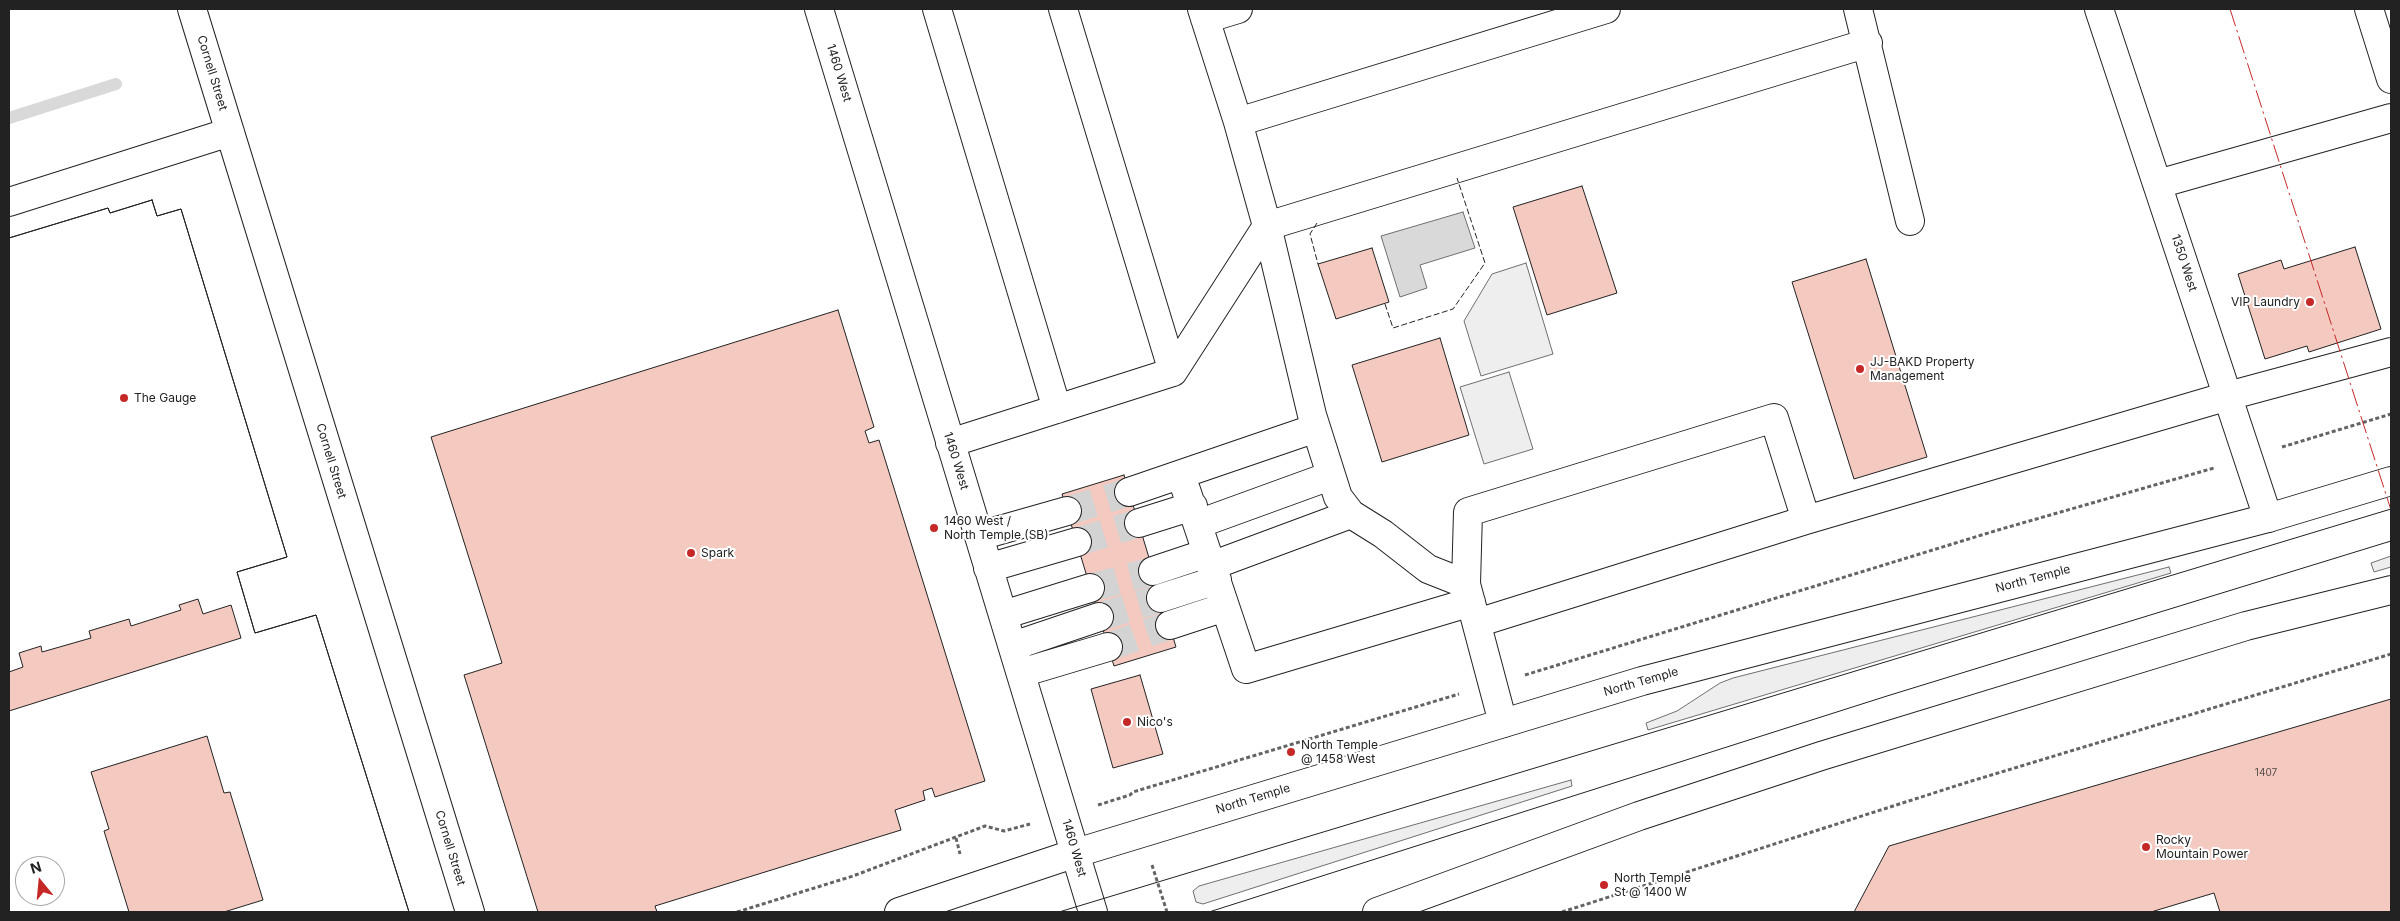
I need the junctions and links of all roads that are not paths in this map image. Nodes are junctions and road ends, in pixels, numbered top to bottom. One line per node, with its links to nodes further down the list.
1 (192, 9): 15 (main road, Cornell Street)
2 (819, 9): 25 (main road, 1460 West)
3 (937, 9): 23 (main road)
4 (1063, 9): 21 (main road)
5 (1238, 9): 10 (main road)
6 (1606, 9): 14 (main road)
7 (1858, 9): 11 (main road)
8 (2099, 9): 16 (main road, 1350 West)
9 (2369, 9): 12 (main road)
10 (1203, 14): 14 (main road)
11 (1868, 43): 18 (main road); 19 (main road)
12 (2391, 79)
13 (2391, 118): 16 (main road)
14 (1238, 122): 19 (main road)
15 (230, 132): 17 (main road); 54 (main road, Cornell Street)
16 (2158, 184): 22 (main road, 1350 West)
17 (9, 202)
18 (1910, 221)
19 (1267, 226): 21 (main road); 24 (main road)
20 (2391, 352): 22 (main road)
21 (1173, 372): 23 (main road)
22 (2228, 396): 33 (main road, 1350 West); 34 (main road)
23 (1057, 410): 25 (main road)
24 (1316, 428): 26 (main road); 27 (main road)
25 (950, 443): 36 (main road, 1460 West)
26 (1181, 475): 29 (main road); 32 (main road)
27 (1330, 476): 31 (main road); 32 (main road)
28 (2391, 481): 33 (main road, North Temple)
29 (1129, 492)
30 (1067, 511): 36 (main road)
31 (1351, 514): 38 (main road); 44 (main road)
32 (1195, 515): 35 (main road); 38 (main road)
33 (2268, 518): 52 (main road, North Temple)
34 (1806, 520): 44 (main road); 44 (main road)
35 (1139, 524)
36 (978, 536): 39 (main road, 1460 West)
37 (1076, 542): 39 (main road)
38 (1212, 566): 40 (main road); 43 (main road); 45 (main road)
39 (988, 568): 46 (main road, 1460 West)
40 (1153, 571)
41 (1090, 588): 46 (main road)
42 (2391, 590): 57 (main road)
43 (1162, 598)
44 (1472, 603): 45 (main road); 52 (main road)
45 (1225, 607): 48 (main road)
46 (1003, 615): 49 (main road, 1460 West)
47 (1099, 617): 49 (main road)
48 (1170, 625)
49 (1013, 646): 51 (main road, 1460 West)
50 (1108, 647): 51 (main road)
51 (1021, 673): 53 (main road, 1460 West)
52 (1503, 723): 53 (main road, North Temple)
53 (1076, 853): 55 (main road, North Temple); 56 (main road, 1460 West)
54 (470, 912)
55 (899, 912)
56 (1093, 912)
57 (1377, 912)

